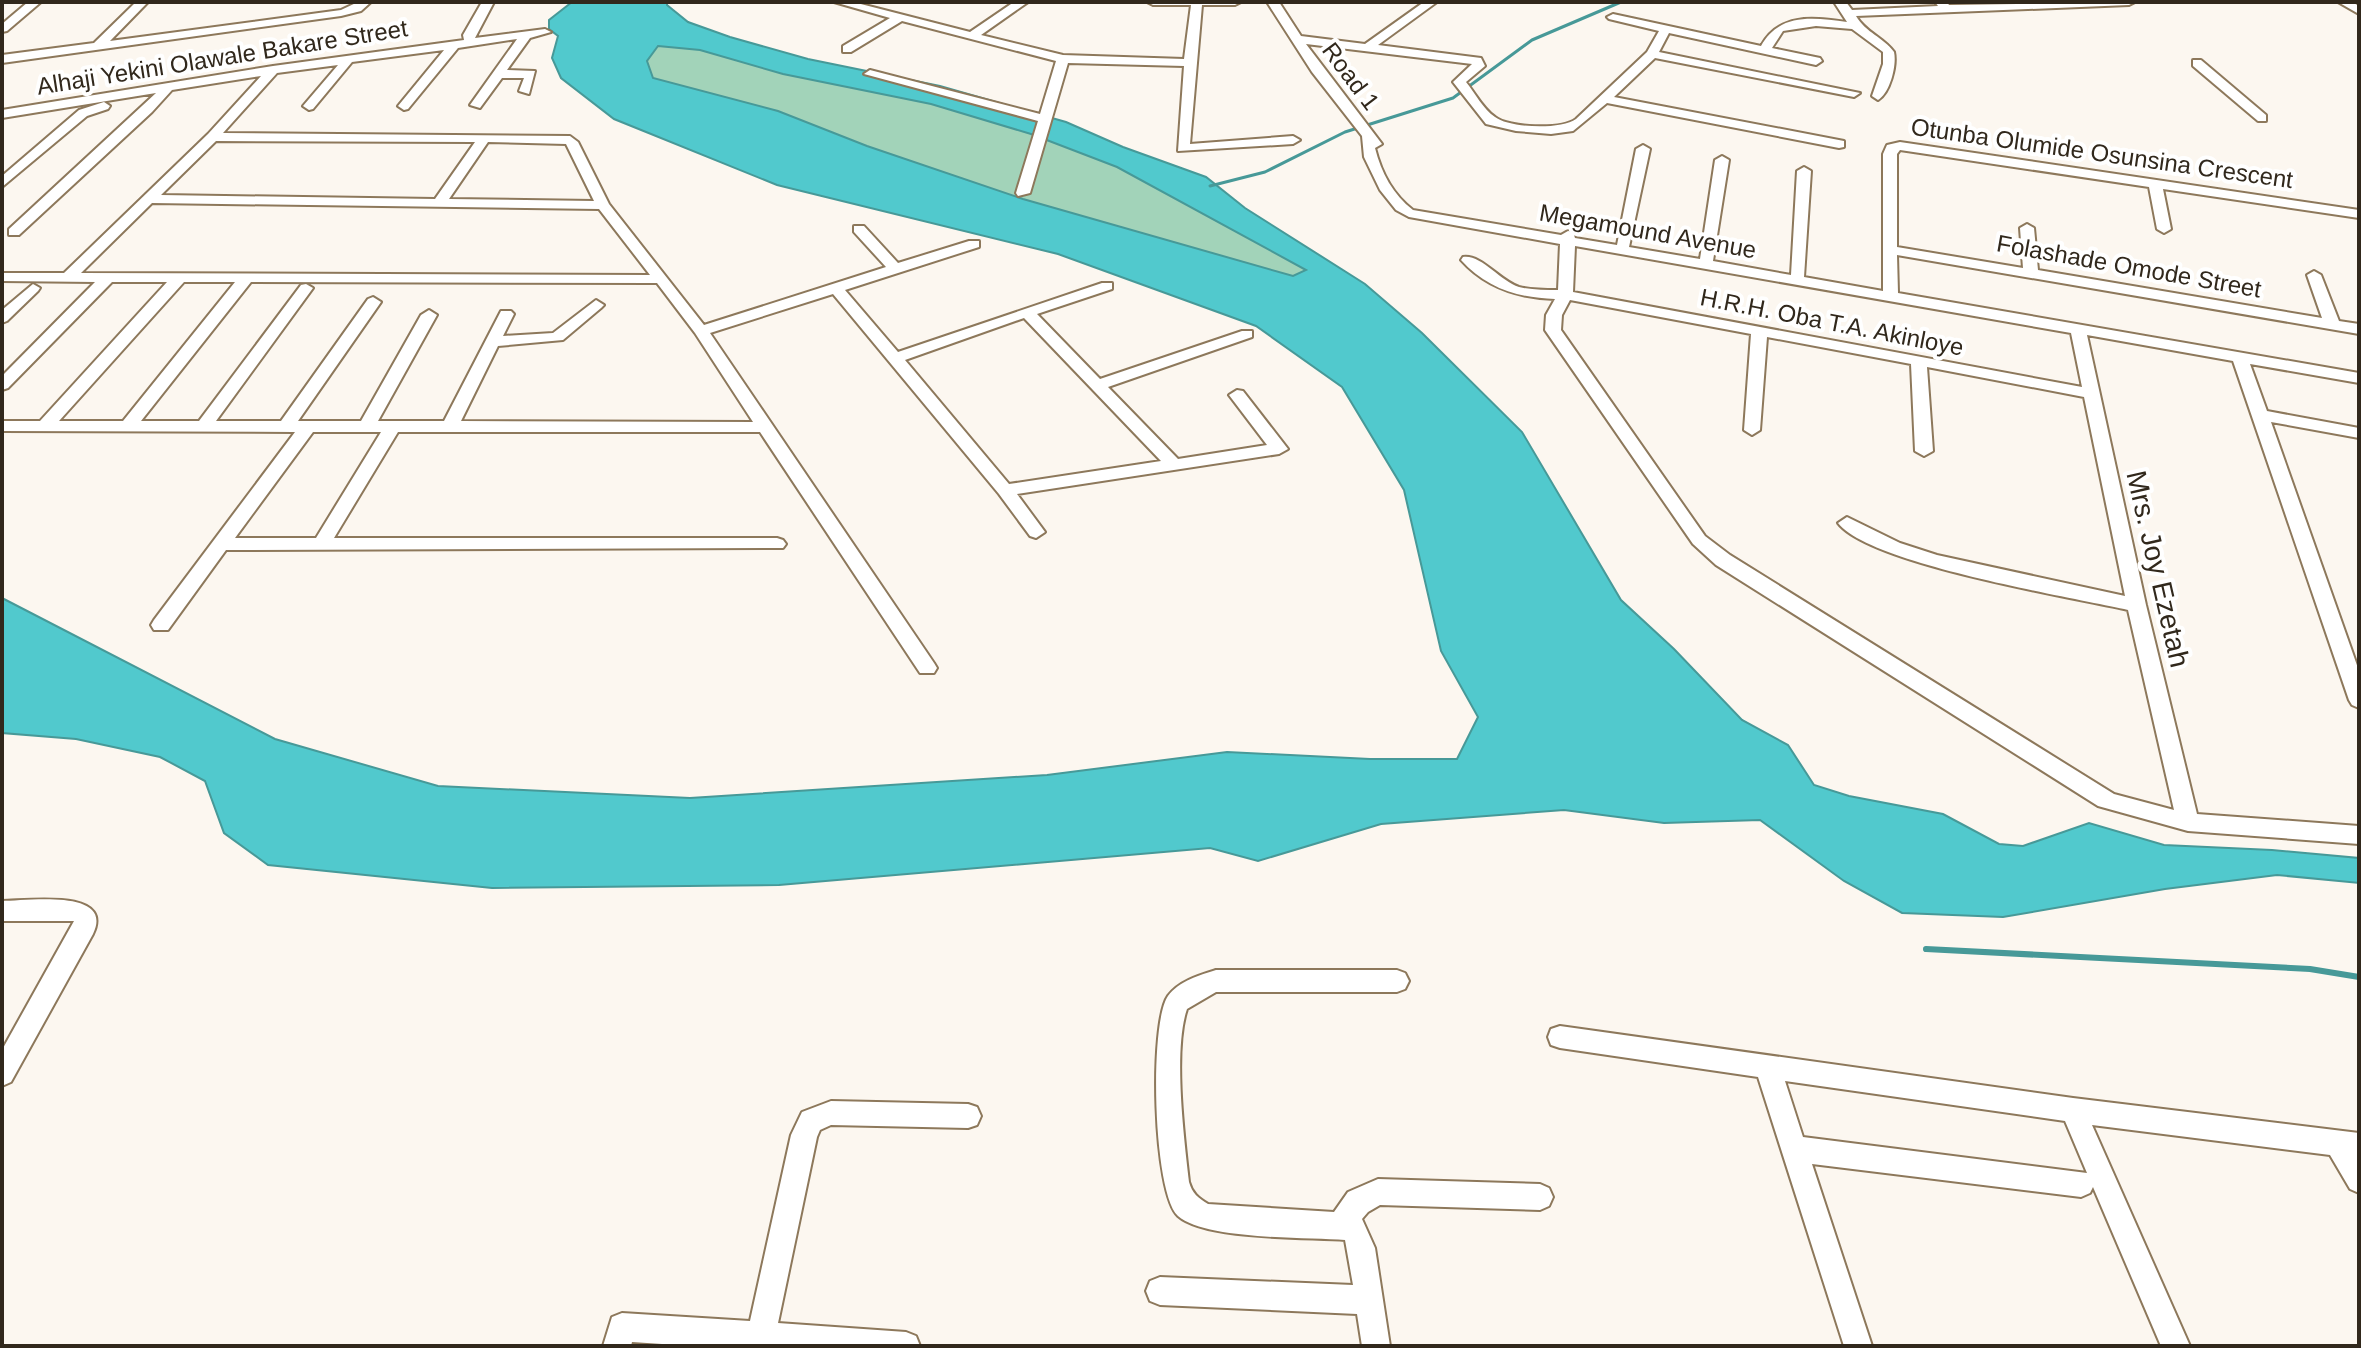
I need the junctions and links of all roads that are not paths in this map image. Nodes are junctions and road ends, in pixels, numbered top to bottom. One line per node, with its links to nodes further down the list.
1 (35, 2): 21 (street)
2 (142, 2): 28 (street)
3 (365, 2): 28 (street)
4 (488, 2): 27 (street)
5 (840, 2): 19 (street)
6 (1022, 2): 25 (street)
7 (1153, 2): 14 (street)
8 (1235, 2): 14 (street)
9 (1255, 2): 15 (street)
10 (1431, 2): 29 (street)
11 (1840, 2): 20 (street)
12 (2129, 2): 16 (street)
13 (2344, 2): 17 (street)
14 (1197, 3): 37 (street)
15 (1274, 3): 26 (street, Road 1)
16 (1944, 6): 20 (street)
17 (2359, 11)
18 (1613, 17): 22 (street)
19 (899, 18): 25 (street); 30 (street)
20 (1854, 20): 31 (street); 45 (street)
21 (3, 29)
22 (1666, 29): 31 (street); 32 (street)
23 (545, 32): 24 (street, Alhaji Yekini Olawale Bakare Street)
24 (527, 34): 27 (street, Alhaji Yekini Olawale Bakare Street); 40 (street)
25 (970, 37): 35 (street)
26 (1297, 39): 29 (street); 56 (street, Road 1)
27 (463, 42): 34 (street, Alhaji Yekini Olawale Bakare Street); 49 (street)
28 (96, 48): 33 (street)
29 (1367, 48): 46 (street)
30 (847, 49)
31 (1765, 50): 36 (street)
32 (1652, 54): 44 (street); 46 (street)
33 (2, 59)
34 (349, 59): 39 (street, Alhaji Yekini Olawale Bakare Street); 48 (street)
35 (1063, 59): 37 (street); 52 (street)
36 (1816, 61)
37 (1190, 63): 55 (street)
38 (2197, 63): 51 (street)
39 (273, 70): 43 (street, Alhaji Yekini Olawale Bakare Street); 53 (street)
40 (499, 74): 42 (street); 47 (street)
41 (870, 74): 52 (street)
42 (525, 91)
43 (163, 93): 50 (street, Alhaji Yekini Olawale Bakare Street); 61 (street); 71 (street)
44 (1854, 93)
45 (1878, 96)
46 (1604, 99): 57 (street)
47 (476, 105)
48 (309, 106)
49 (404, 106)
50 (2, 114)
51 (2262, 118)
52 (1046, 119): 63 (street)
53 (213, 137): 54 (street); 64 (street)
54 (485, 138): 65 (street); 66 (street)
55 (1293, 140)
56 (1370, 141): 72 (street, Megamound Avenue)
57 (1839, 144)
58 (1643, 149): 74 (street)
59 (1722, 160): 76 (street)
60 (1804, 171): 80 (street)
61 (2, 183)
62 (2155, 183): 67 (street, Otunba Olumide Osunsina Crescent); 70 (street); 75 (street, Otunba Olumide Osunsina Crescent)
63 (1023, 193)
64 (149, 199): 65 (street); 83 (street)
65 (438, 204): 66 (street)
66 (603, 205): 87 (street)
67 (2359, 214)
68 (2027, 228): 79 (street)
69 (859, 229): 78 (street)
70 (2164, 229)
71 (14, 232)
72 (1568, 238): 74 (street, Megamound Avenue); 92 (street, Megamound Avenue); 93 (street)
73 (974, 244): 78 (street)
74 (1624, 244): 76 (street, Megamound Avenue)
75 (1891, 250): 79 (street, Folashade Omode Street); 92 (street, Otunba Olumide Osunsina Crescent)
76 (1707, 259): 80 (street, Megamound Avenue)
77 (1468, 260): 93 (street, H.R.H. Oba T.A. Akinloye)
78 (895, 269): 91 (street)
79 (2031, 273): 100 (street, Folashade Omode Street)
80 (1798, 275): 92 (street, Megamound Avenue)
81 (2314, 275): 100 (street)
82 (2, 277): 83 (street)
83 (68, 277): 84 (street)
84 (108, 277): 85 (street); 111 (street)
85 (180, 277): 86 (street); 117 (street)
86 (247, 277): 87 (street); 118 (street)
87 (661, 279): 103 (street)
88 (1107, 286): 96 (street)
89 (33, 288): 99 (street)
90 (306, 288): 119 (street)
91 (836, 288): 103 (street); 108 (street)
92 (1890, 294): 101 (street, Megamound Avenue)
93 (1565, 295): 105 (street, H.R.H. Oba T.A. Akinloye); 140 (street)
94 (373, 302): 120 (street)
95 (596, 305): 106 (street)
96 (1027, 312): 108 (street); 112 (street)
97 (506, 314): 106 (street)
98 (429, 315): 122 (street)
99 (2, 318)
100 (2332, 324): 102 (street, Folashade Omode Street)
101 (2078, 328): 107 (street, Megamound Avenue); 113 (street, Mrs. Joy Ezetah)
102 (2359, 329)
103 (701, 331): 125 (street)
104 (1247, 334): 112 (street)
105 (1759, 334): 109 (street, H.R.H. Oba T.A. Akinloye); 126 (street)
106 (491, 342): 123 (street)
107 (2240, 357): 110 (street, Megamound Avenue); 115 (street)
108 (897, 358): 130 (street)
109 (1919, 364): 113 (street, H.R.H. Oba T.A. Akinloye); 128 (street)
110 (2359, 378)
111 (2, 385)
112 (1097, 385): 129 (street)
113 (2090, 393): 136 (street, Mrs. Joy Ezetah)
114 (1237, 395): 129 (street)
115 (2262, 415): 127 (street); 139 (street)
116 (2, 426): 117 (street)
117 (45, 426): 118 (street)
118 (128, 426): 119 (street)
119 (204, 426): 120 (street)
120 (286, 426): 121 (street)
121 (308, 426): 122 (street); 133 (street)
122 (367, 426): 124 (street)
123 (450, 426): 124 (street); 125 (street)
124 (392, 427): 134 (street)
125 (765, 427): 138 (street)
126 (1752, 430)
127 (2359, 433)
128 (1924, 451)
129 (1174, 465): 130 (street)
130 (1005, 490): 132 (street)
131 (1847, 523): 136 (street)
132 (1036, 532)
133 (220, 544): 134 (street); 137 (street)
134 (321, 544): 135 (street)
135 (777, 544)
136 (2136, 605): 140 (street, Mrs. Joy Ezetah)
137 (161, 625)
138 (927, 668)
139 (2359, 700)
140 (2188, 822): 141 (street)
141 (2359, 835)
142 (2, 911): 146 (street)
143 (1397, 981): 154 (street)
144 (1560, 1037): 145 (street)
145 (1768, 1068): 147 (street); 150 (street)
146 (2, 1074)
147 (2073, 1110): 149 (street); 162 (street)
148 (968, 1116): 157 (street)
149 (2348, 1145): 151 (street)
150 (1794, 1149): 152 (street); 161 (street)
151 (2359, 1180)
152 (2081, 1184)
153 (1540, 1197): 154 (street)
154 (1342, 1224): 156 (street)
155 (1160, 1291): 156 (street)
156 (1369, 1300): 160 (street)
157 (761, 1337): 158 (street); 159 (street)
158 (617, 1346)
159 (906, 1346)
160 (1376, 1346)
161 (1858, 1346)
162 (2176, 1346)

